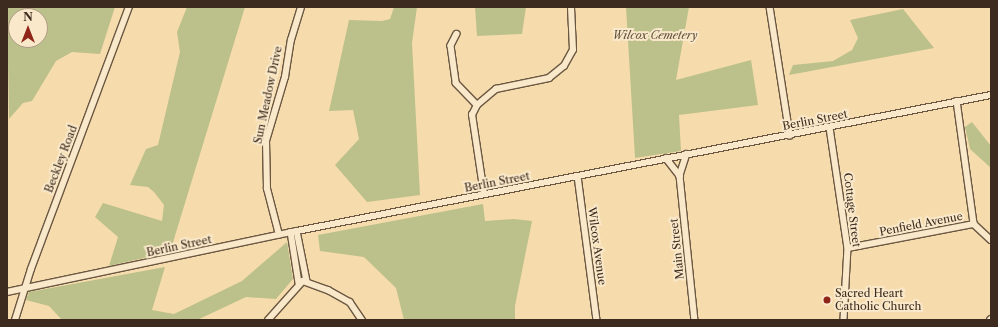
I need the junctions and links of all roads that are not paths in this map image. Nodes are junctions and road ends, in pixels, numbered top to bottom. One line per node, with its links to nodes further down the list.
1 (129, 7): 24 (street, Beckley Road)
2 (301, 7): 19 (street, Sun Meadow Drive)
3 (571, 7): 8 (street)
4 (770, 7): 10 (street)
5 (457, 34): 8 (street)
6 (991, 95): 7 (street, Berlin Street)
7 (957, 101): 9 (street, Berlin Street); 16 (street)
8 (477, 105): 15 (street)
9 (830, 128): 10 (street, Berlin Street); 21 (street, Cottage Street)
10 (790, 136): 11 (street, Berlin Street)
11 (687, 154): 12 (street, Berlin Street); 14 (street, Main Street)
12 (666, 158): 13 (street, Berlin Street); 14 (street)
13 (578, 176): 15 (street, Berlin Street); 29 (street, Wilcox Avenue)
14 (680, 176): 30 (street, Main Street)
15 (484, 194): 17 (street, Berlin Street)
16 (974, 224): 20 (street); 21 (street, Penfield Avenue)
17 (298, 231): 18 (street, Berlin Street); 22 (street)
18 (291, 232): 19 (street, Berlin Street); 23 (street)
19 (279, 235): 24 (street, Berlin Street)
20 (991, 240)
21 (848, 248): 31 (street, Cottage Street)
22 (307, 281): 23 (street); 28 (street)
23 (299, 283): 27 (street)
24 (24, 289): 25 (street, Berlin Street); 26 (street, Beckley Road)
25 (7, 292)
26 (15, 320)
27 (268, 320)
28 (362, 320)
29 (597, 320)
30 (695, 320)
31 (844, 320)

